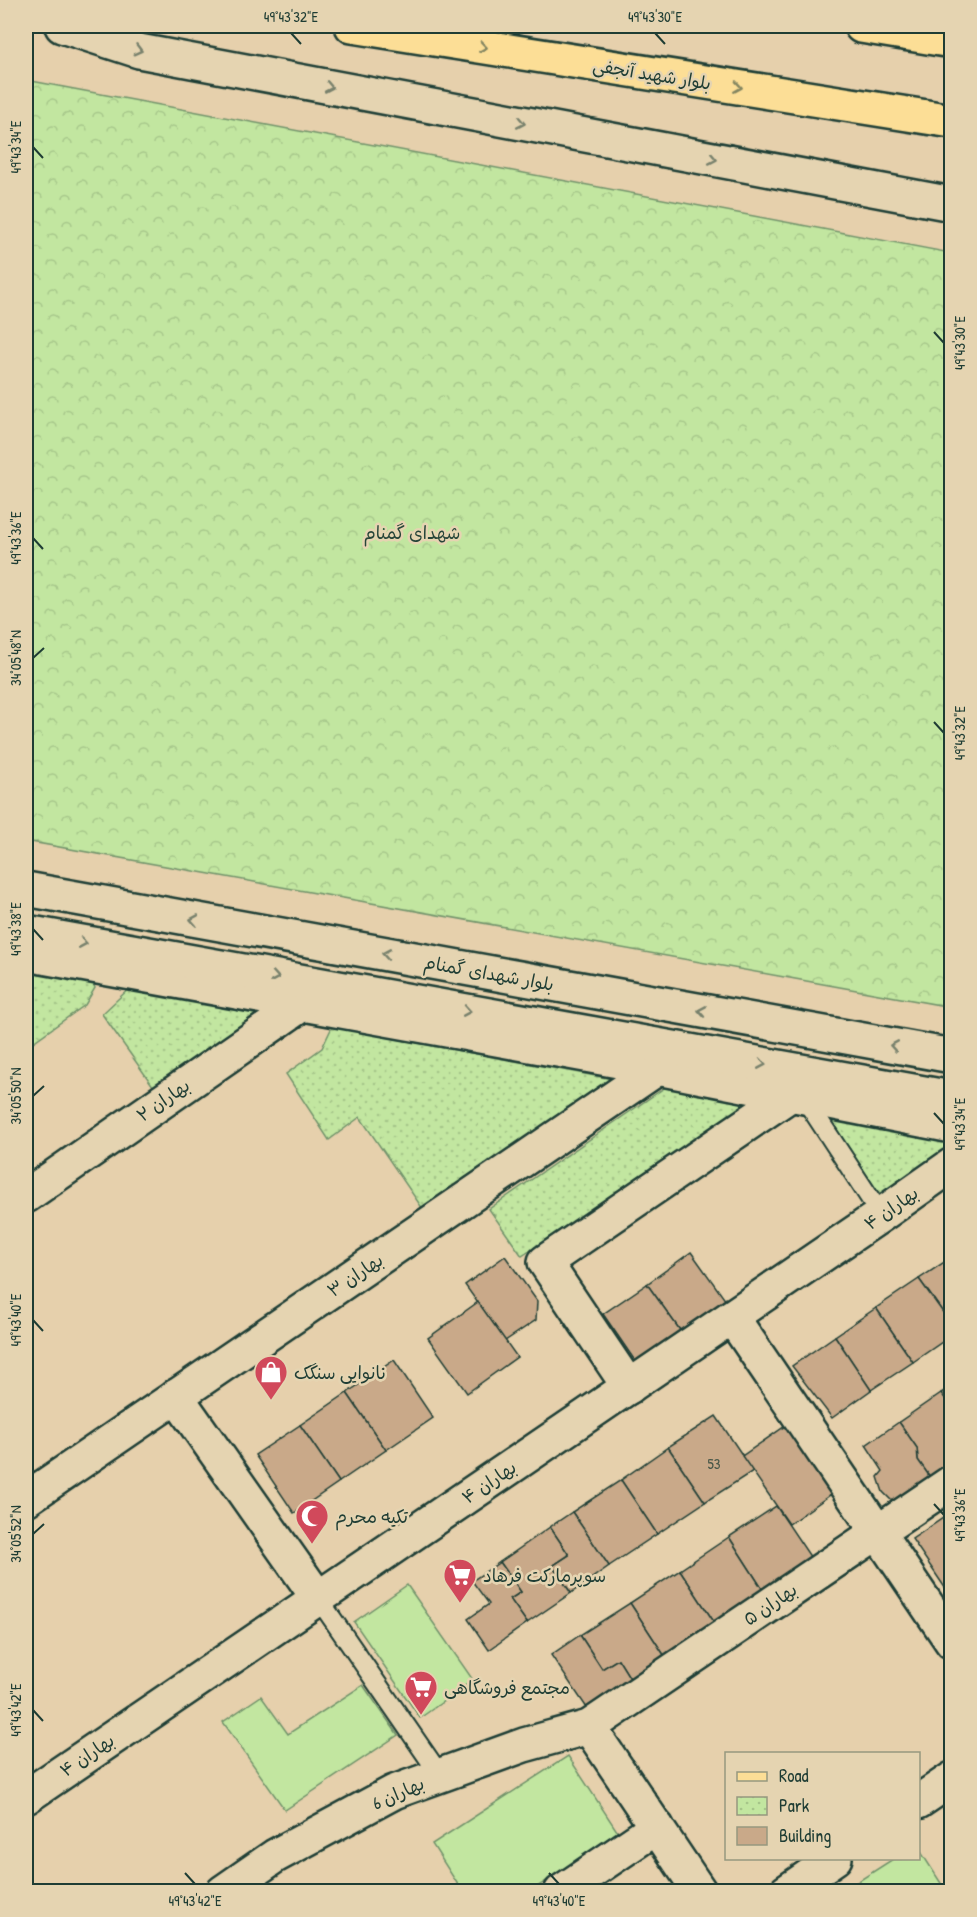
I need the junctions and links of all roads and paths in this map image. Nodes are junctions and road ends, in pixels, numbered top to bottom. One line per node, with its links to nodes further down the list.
1 (62, 26): 6 (street, one-way to 6)
2 (352, 26): 5 (main road, بلوار شهید آنجفی, one-way to 5)
3 (861, 26): 4 (main road)
4 (951, 41)
5 (951, 121)
6 (951, 204)
7 (26, 889): 12 (street, بلوار شهدای گمنام, one-way to 7)
8 (26, 932): 11 (street, one-way to 11)
9 (26, 954): 10 (street)
10 (301, 1005): 13 (street); 18 (street, بهاران ۲)
11 (684, 1050): 13 (street, بهاران ۳); 15 (street, one-way to 15)
12 (951, 1056)
13 (657, 1068): 14 (street); 22 (street, بهاران ۳)
14 (797, 1095): 16 (street); 19 (lane); 21 (street)
15 (951, 1098)
16 (951, 1126)
17 (951, 1165): 19 (street, بهاران ۴)
18 (26, 1196)
19 (881, 1215): 20 (street, بهاران ۴)
20 (732, 1317): 21 (street, بهاران ۴); 25 (street)
21 (629, 1386): 26 (street, بهاران ۴)
22 (177, 1396): 24 (street, بهاران ۳); 26 (street)
23 (951, 1482): 25 (street, بهاران ۵)
24 (26, 1499)
25 (877, 1532): 27 (street); 28 (street, بهاران ۵)
26 (318, 1598): 29 (lane); 31 (street, بهاران ۴)
27 (951, 1642)
28 (589, 1727): 29 (street, بهاران 6); 33 (street)
29 (440, 1775): 35 (street, بهاران 6)
30 (951, 1779): 32 (street)
31 (26, 1797)
32 (920, 1801)
33 (657, 1827): 36 (street); 37 (street)
34 (832, 1860): 38 (street)
35 (223, 1892)
36 (561, 1892)
37 (700, 1892)
38 (786, 1892)

